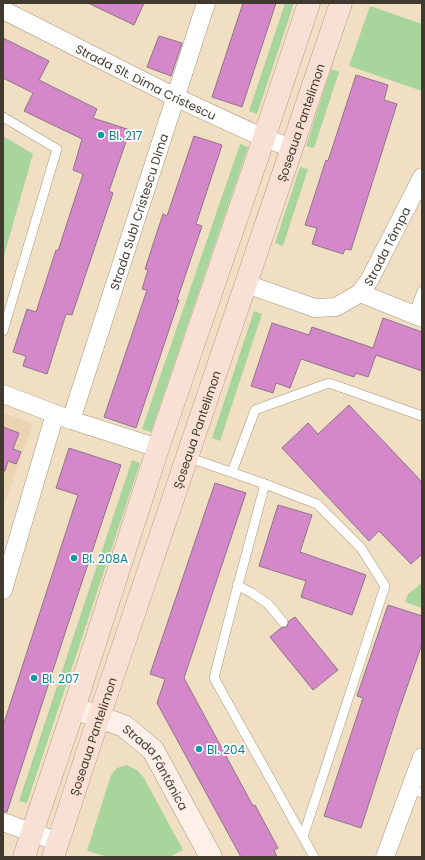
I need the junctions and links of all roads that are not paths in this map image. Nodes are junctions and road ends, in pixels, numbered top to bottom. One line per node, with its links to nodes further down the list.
1 (206, 3): 5 (street, Strada Subl Cristescu Dima)
2 (309, 3): 7 (main road)
3 (341, 3): 8 (main road, Șoseaua Pantelimon)
4 (3, 10): 5 (street, Strada Slt. Dima Cristescu)
5 (175, 97): 7 (street, Strada Slt. Dima Cristescu); 18 (street, Strada Subl Cristescu Dima)
6 (3, 117): 13 (lane)
7 (264, 138): 8 (street, Strada Slt. Dima Cristescu); 19 (main road)
8 (292, 148): 10 (main road, Șoseaua Pantelimon)
9 (422, 177): 12 (street, Strada Tâmpa)
10 (246, 284): 12 (street, Strada Tâmpa); 20 (main road, Șoseaua Pantelimon)
11 (422, 291): 14 (lane)
12 (360, 293): 14 (street, Strada Tâmpa)
13 (6, 311): 15 (lane)
14 (418, 316)
15 (3, 332)
16 (3, 394): 18 (street)
17 (422, 416): 21 (lane)
18 (63, 417): 19 (street); 24 (street, Strada Subl Cristescu Dima)
19 (158, 448): 26 (main road)
20 (188, 457): 21 (lane); 27 (main road, Șoseaua Pantelimon)
21 (232, 472): 22 (lane)
22 (265, 484): 23 (lane); 32 (lane)
23 (238, 585): 25 (lane); 32 (lane)
24 (3, 590)
25 (284, 622)
26 (74, 708): 27 (street, Strada Fântânica); 31 (main road)
27 (99, 717): 33 (main road, Șoseaua Pantelimon); 35 (street, Strada Fântânica)
28 (422, 757): 29 (street)
29 (416, 791): 37 (street)
30 (3, 822): 31 (street)
31 (32, 832): 33 (street); 34 (main road)
32 (302, 837): 36 (lane)
33 (56, 850)
34 (24, 857)
35 (211, 857)
36 (314, 857)
37 (385, 857)

